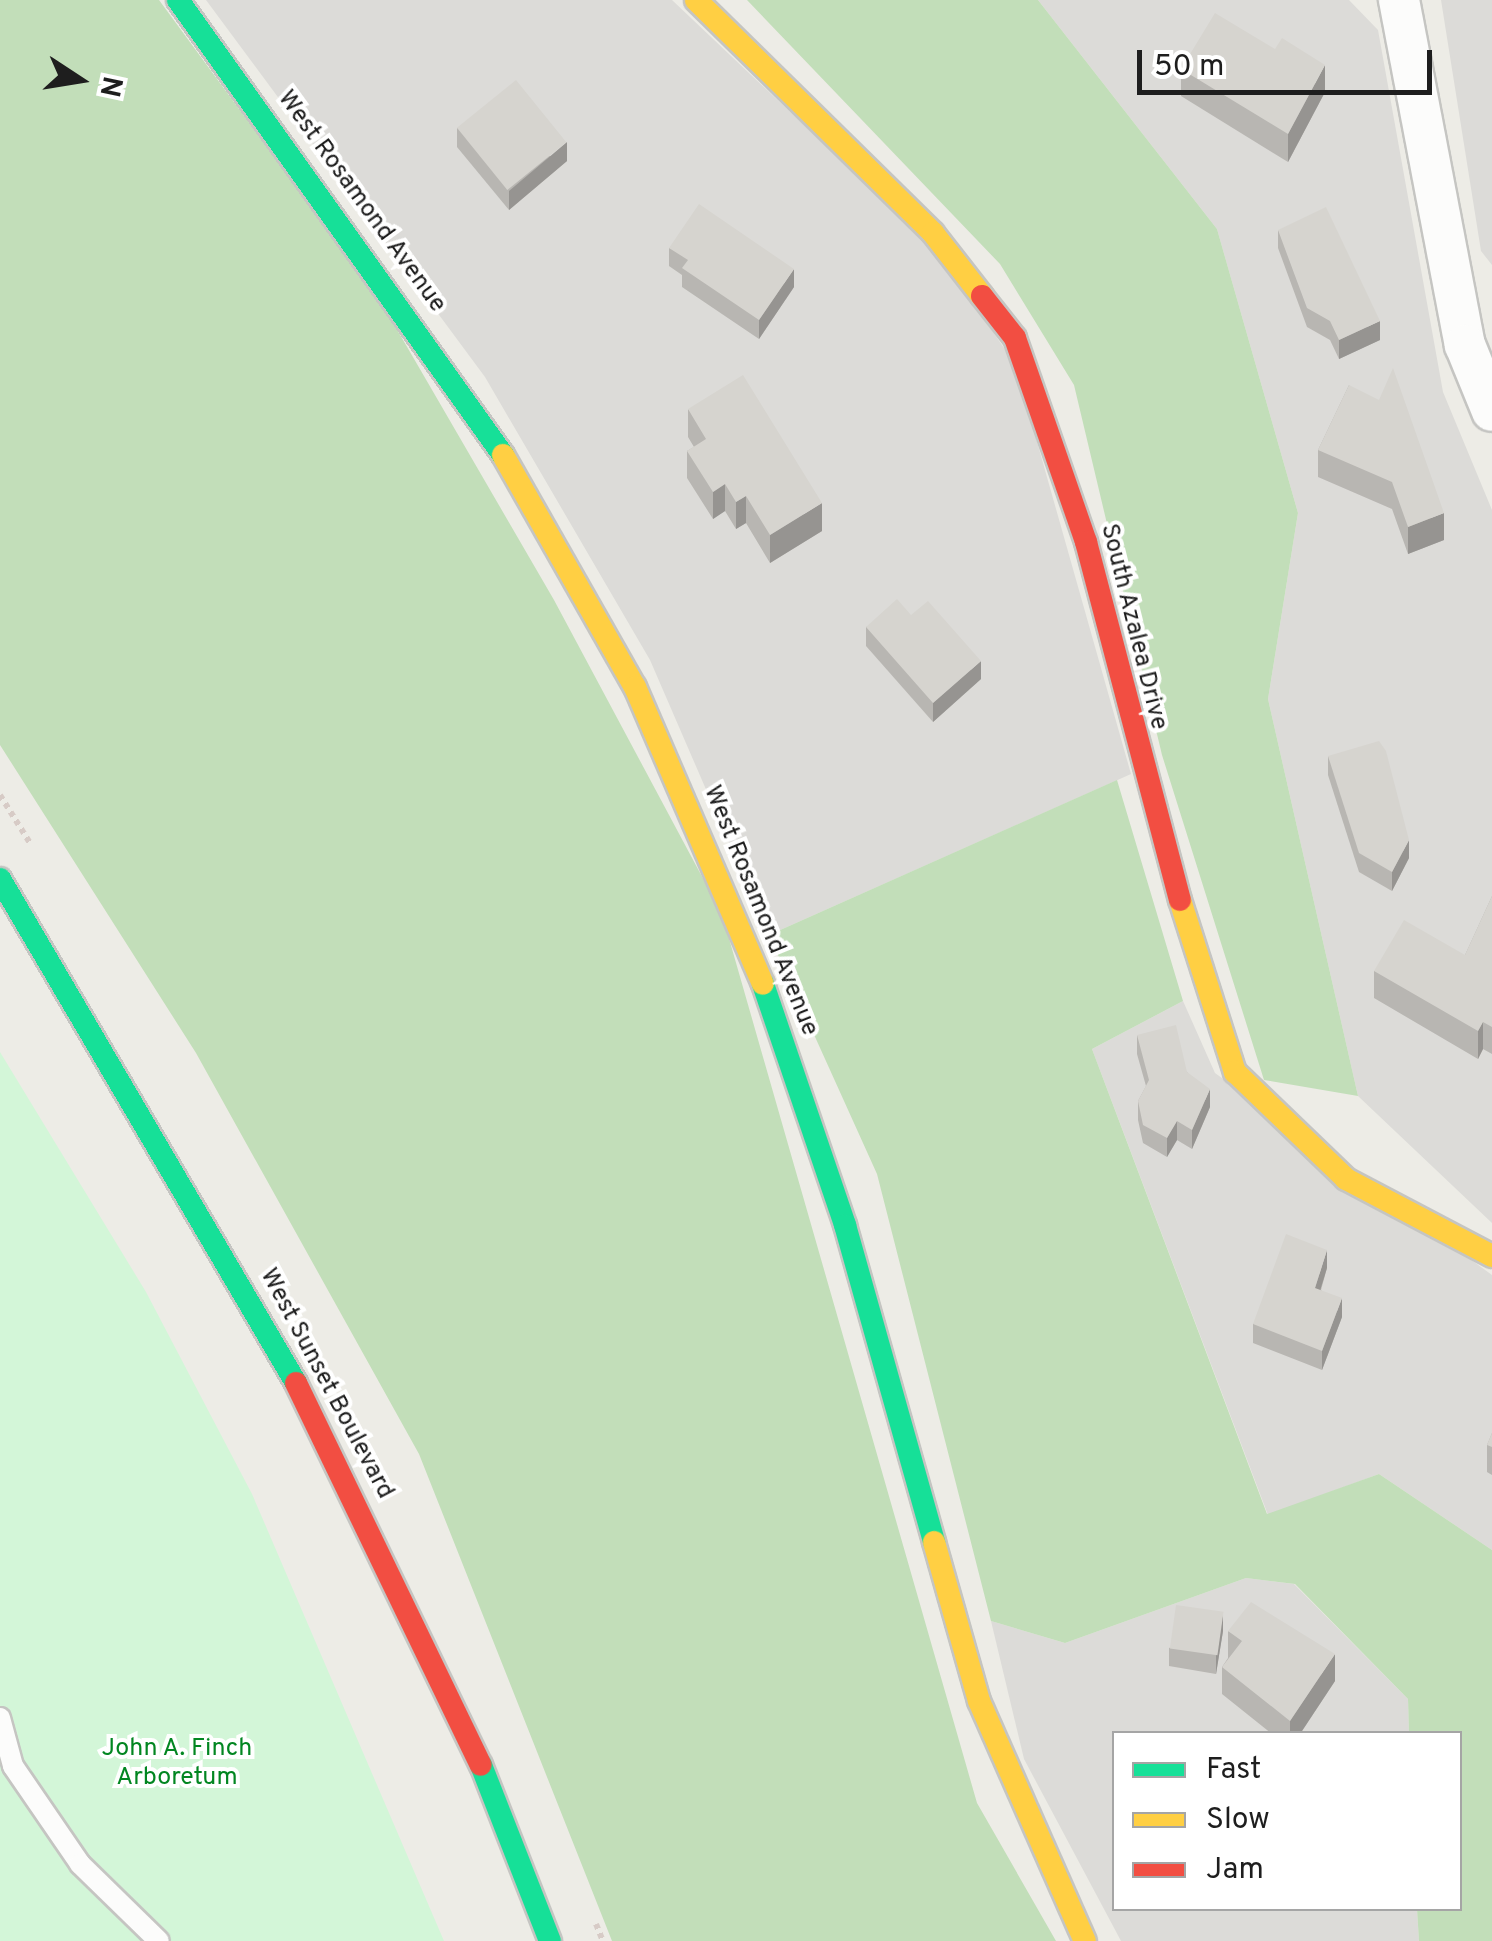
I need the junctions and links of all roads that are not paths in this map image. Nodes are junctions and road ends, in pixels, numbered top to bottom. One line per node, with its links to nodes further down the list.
1 (178, 0): 11 (street, West Rosamond Avenue)
2 (696, 0): 7 (street, South Azalea Drive)
3 (1399, 0): 4 (street)
4 (1479, 343): 5 (street)
5 (1492, 410)
6 (0, 879): 10 (street, West Sunset Boulevard)
7 (1492, 1256)
8 (0, 1718): 9 (lane)
9 (160, 1941)
10 (550, 1941)
11 (1085, 1941)

